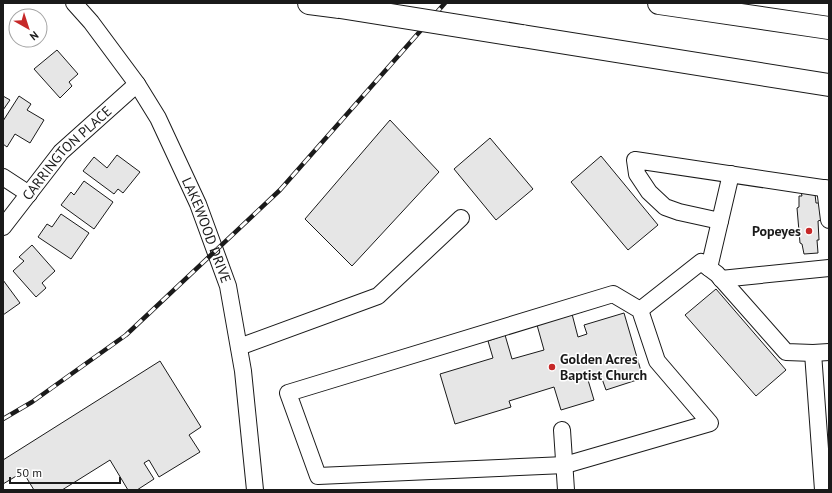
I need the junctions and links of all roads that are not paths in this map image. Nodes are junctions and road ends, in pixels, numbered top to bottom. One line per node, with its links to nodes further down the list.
1 (74, 3): 6 (street, LAKEWOOD DRIVE)
2 (309, 3): 7 (highway, bridge)
3 (659, 3): 4 (highway)
4 (705, 7): 5 (highway)
5 (829, 28)
6 (137, 84): 11 (street, CARRINGTON PLACE); 19 (street, LAKEWOOD DRIVE)
7 (829, 85)
8 (731, 174): 10 (street); 14 (street); 14 (street)
9 (3, 177): 11 (street)
10 (827, 188): 13 (street)
11 (28, 194): 15 (street, CARRINGTON PLACE)
12 (461, 218): 19 (street)
13 (829, 220)
14 (720, 221): 17 (street)
15 (3, 227)
16 (829, 268): 17 (street)
17 (715, 273): 18 (street); 21 (street)
18 (640, 310): 23 (street); 23 (street)
19 (239, 347): 24 (street, LAKEWOOD DRIVE)
20 (829, 352): 21 (street)
21 (812, 353): 26 (street)
22 (562, 430): 23 (street)
23 (565, 465): 25 (street)
24 (256, 490)
25 (566, 490)
26 (823, 490)

